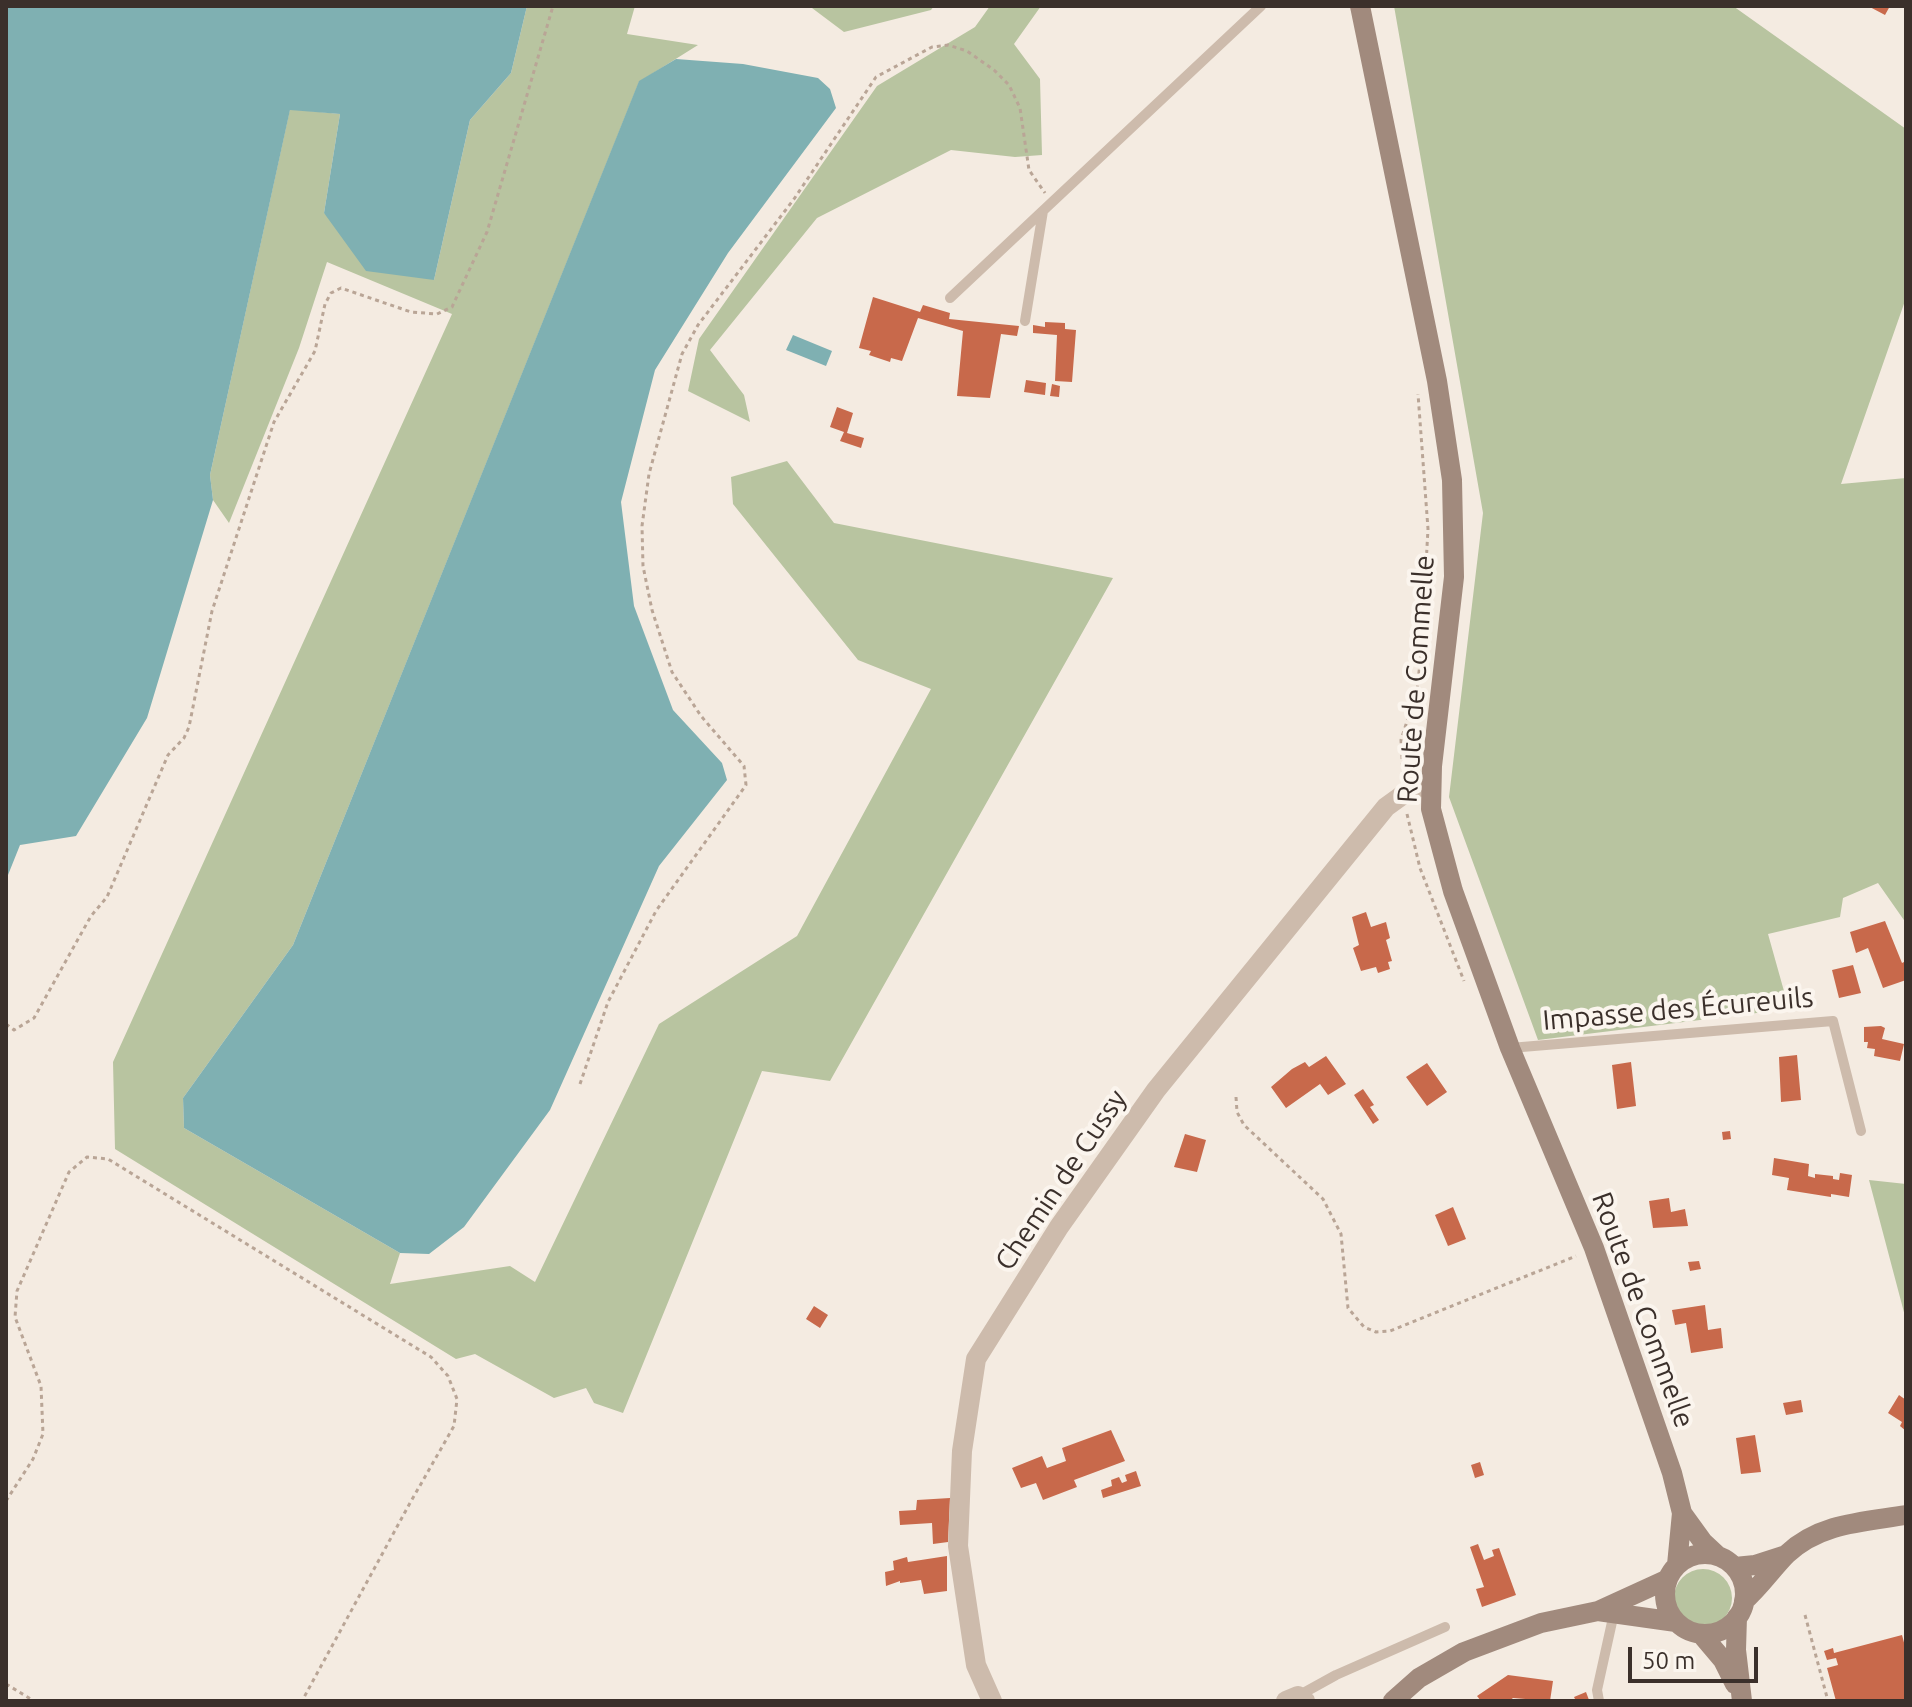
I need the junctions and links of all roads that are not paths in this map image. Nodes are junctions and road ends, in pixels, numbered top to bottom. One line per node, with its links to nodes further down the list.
1 (1261, 6): 3 (lane)
2 (1360, 6): 6 (street, Route de Commelle)
3 (1043, 211): 4 (lane); 5 (lane)
4 (950, 298)
5 (1025, 321)
6 (1430, 782): 7 (street, Route de Commelle); 21 (street, Chemin de Cussy)
7 (1510, 1048): 8 (lane, Impasse des Écureuils); 9 (street, Route de Commelle)
8 (1861, 1131)
9 (1682, 1513): 12 (street, Route de Commelle); 13 (street, Route de Commelle)
10 (1906, 1515): 11 (street)
11 (1786, 1555): 12 (street); 15 (street)
12 (1726, 1562): 13 (street); 15 (street)
13 (1673, 1572): 14 (street); 16 (street)
14 (1609, 1609): 16 (street); 22 (street); 23 (lane)
15 (1741, 1609): 18 (street); 19 (street)
16 (1676, 1622): 18 (street)
17 (1445, 1627): 20 (lane)
18 (1701, 1634): 19 (street)
19 (1741, 1698)
20 (1297, 1699)
21 (992, 1701)
22 (1393, 1701)
23 (1599, 1701)

